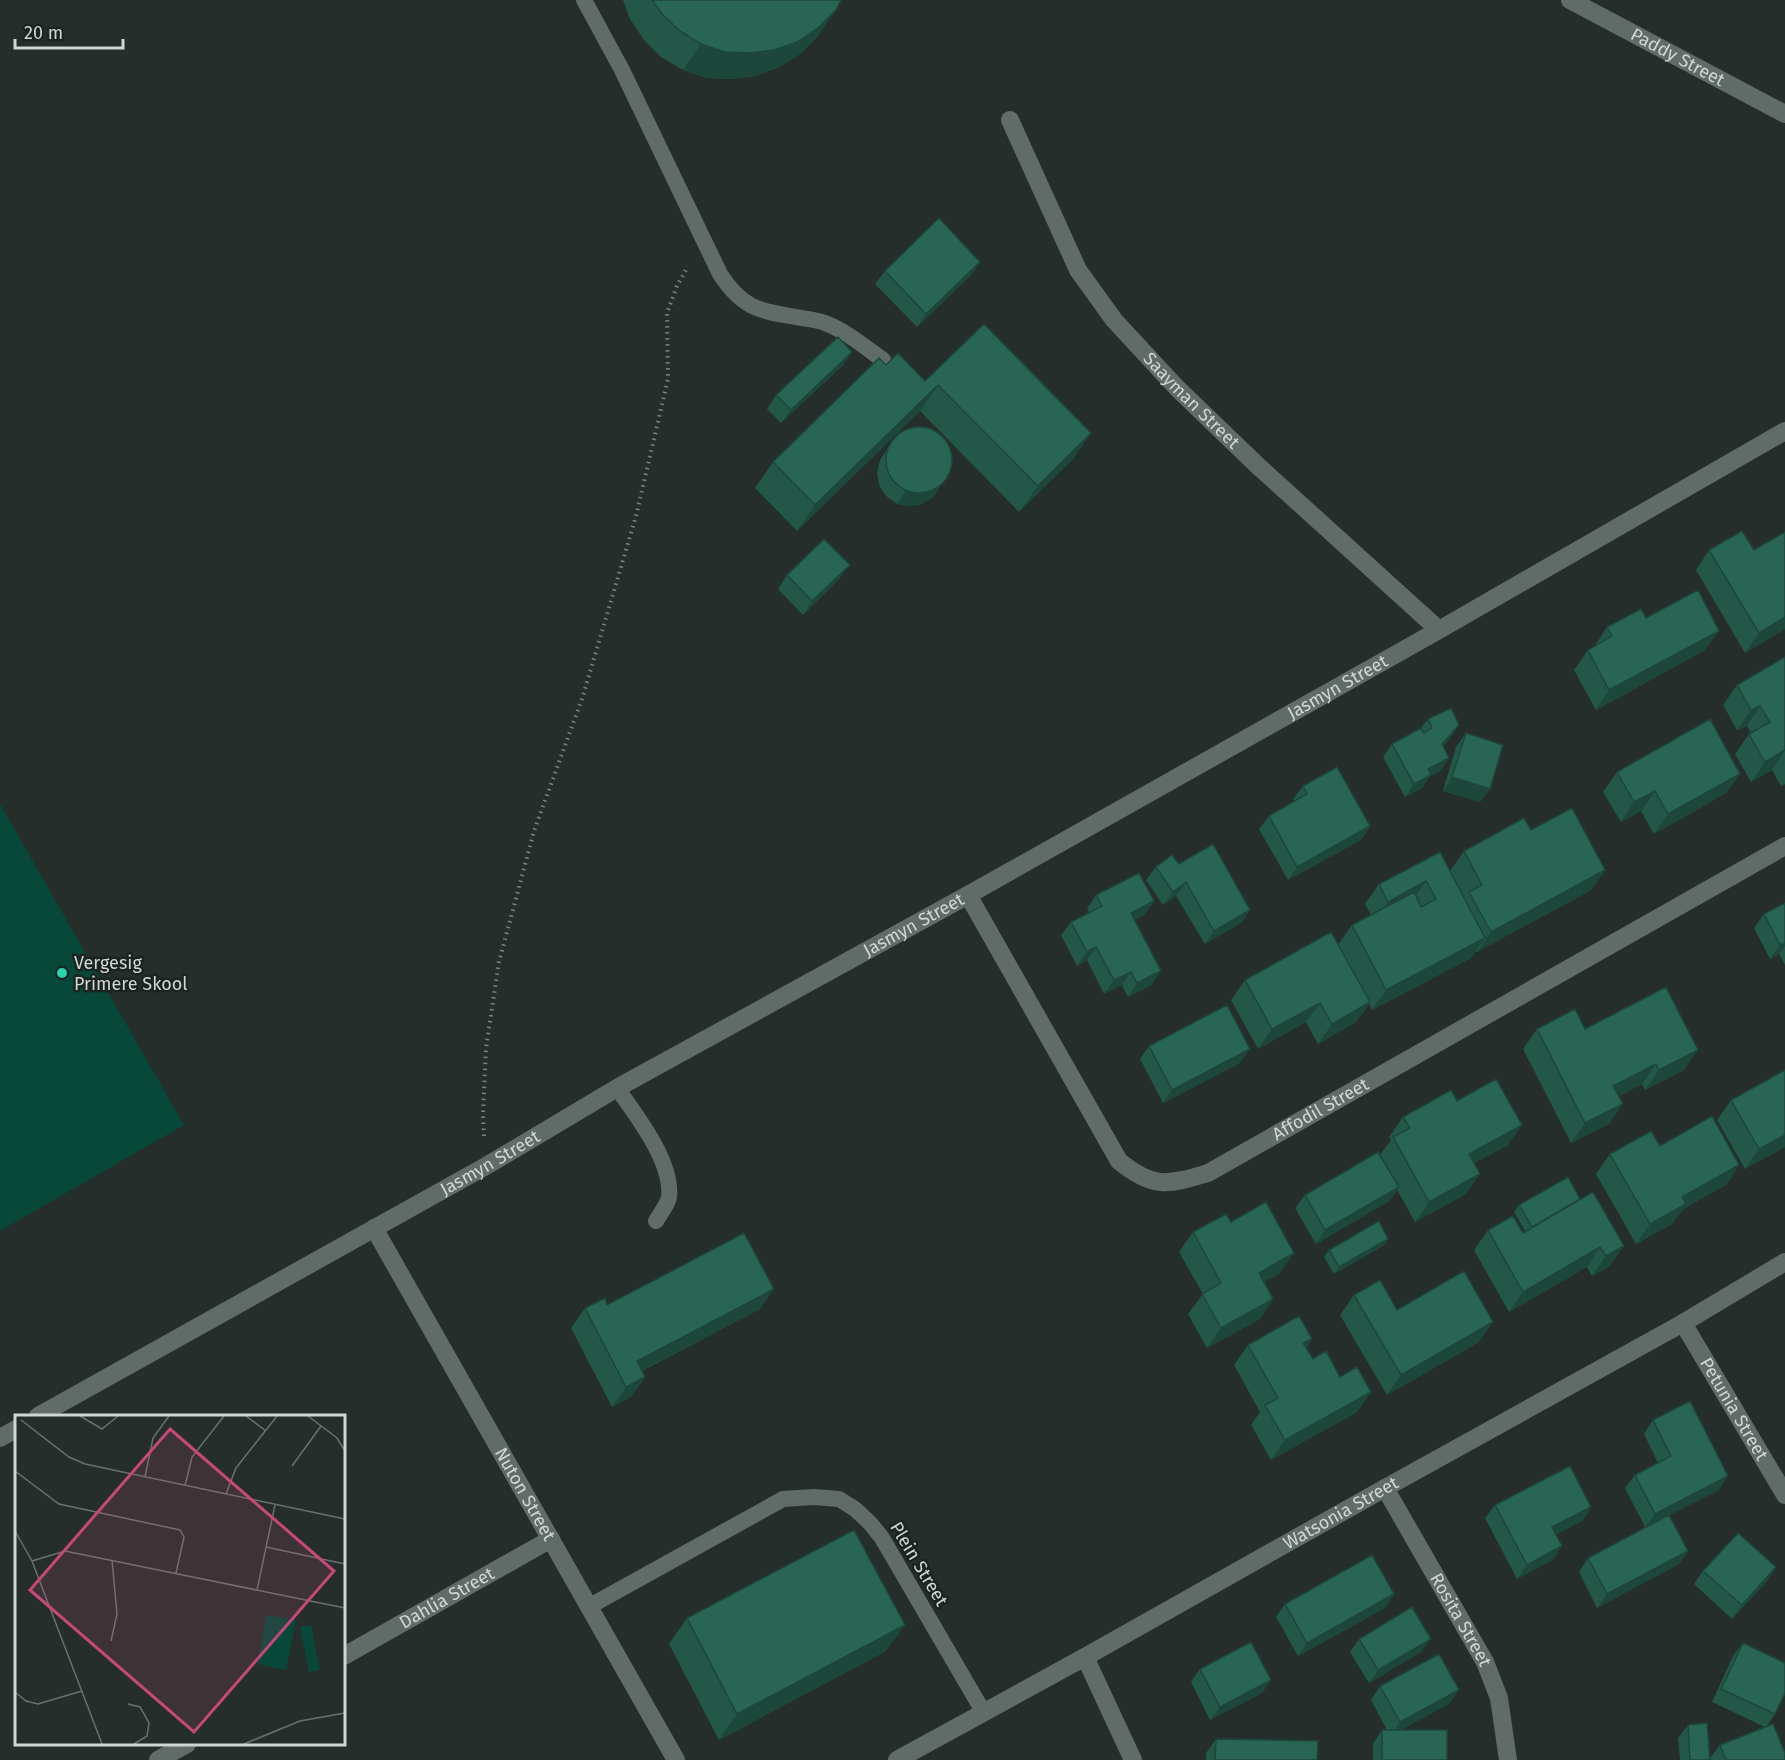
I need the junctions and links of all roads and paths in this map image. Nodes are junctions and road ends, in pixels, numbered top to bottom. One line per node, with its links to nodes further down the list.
1 (584, 0): 5 (lane)
2 (1570, 0): 3 (street, Paddy Street)
3 (1785, 114)
4 (1010, 120): 8 (street, Saayman Street)
5 (704, 238): 6 (lane); 12 (path)
6 (884, 360)
7 (1785, 431): 8 (street, Jasmyn Street)
8 (1439, 630): 10 (street, Jasmyn Street)
9 (1785, 846): 10 (street, Affodil Street)
10 (968, 895): 11 (street, Jasmyn Street)
11 (617, 1088): 12 (street, Jasmyn Street); 13 (lane)
12 (486, 1166): 14 (street, Jasmyn Street)
13 (656, 1221)
14 (374, 1228): 17 (street, Jasmyn Street); 22 (street, Nuton Street)
15 (1785, 1262): 16 (street, Watsonia Street)
16 (1683, 1323): 20 (street, Watsonia Street); 21 (street, Petunia Street)
17 (40, 1415)
18 (15, 1430): 19 (street)
19 (0, 1438)
20 (1385, 1488): 25 (street, Watsonia Street); 32 (street, Rosita Street)
21 (1785, 1495)
22 (551, 1539): 23 (street, Nuton Street); 24 (street, Dahlia Street)
23 (590, 1606): 26 (lane, Plein Street); 29 (street, Nuton Street)
24 (345, 1655)
25 (1085, 1658): 26 (street, Watsonia Street); 31 (street)
26 (984, 1713): 30 (street, Watsonia Street)
27 (184, 1745): 28 (street)
28 (158, 1760)
29 (676, 1760)
30 (897, 1760)
31 (1133, 1760)
32 (1508, 1760)

